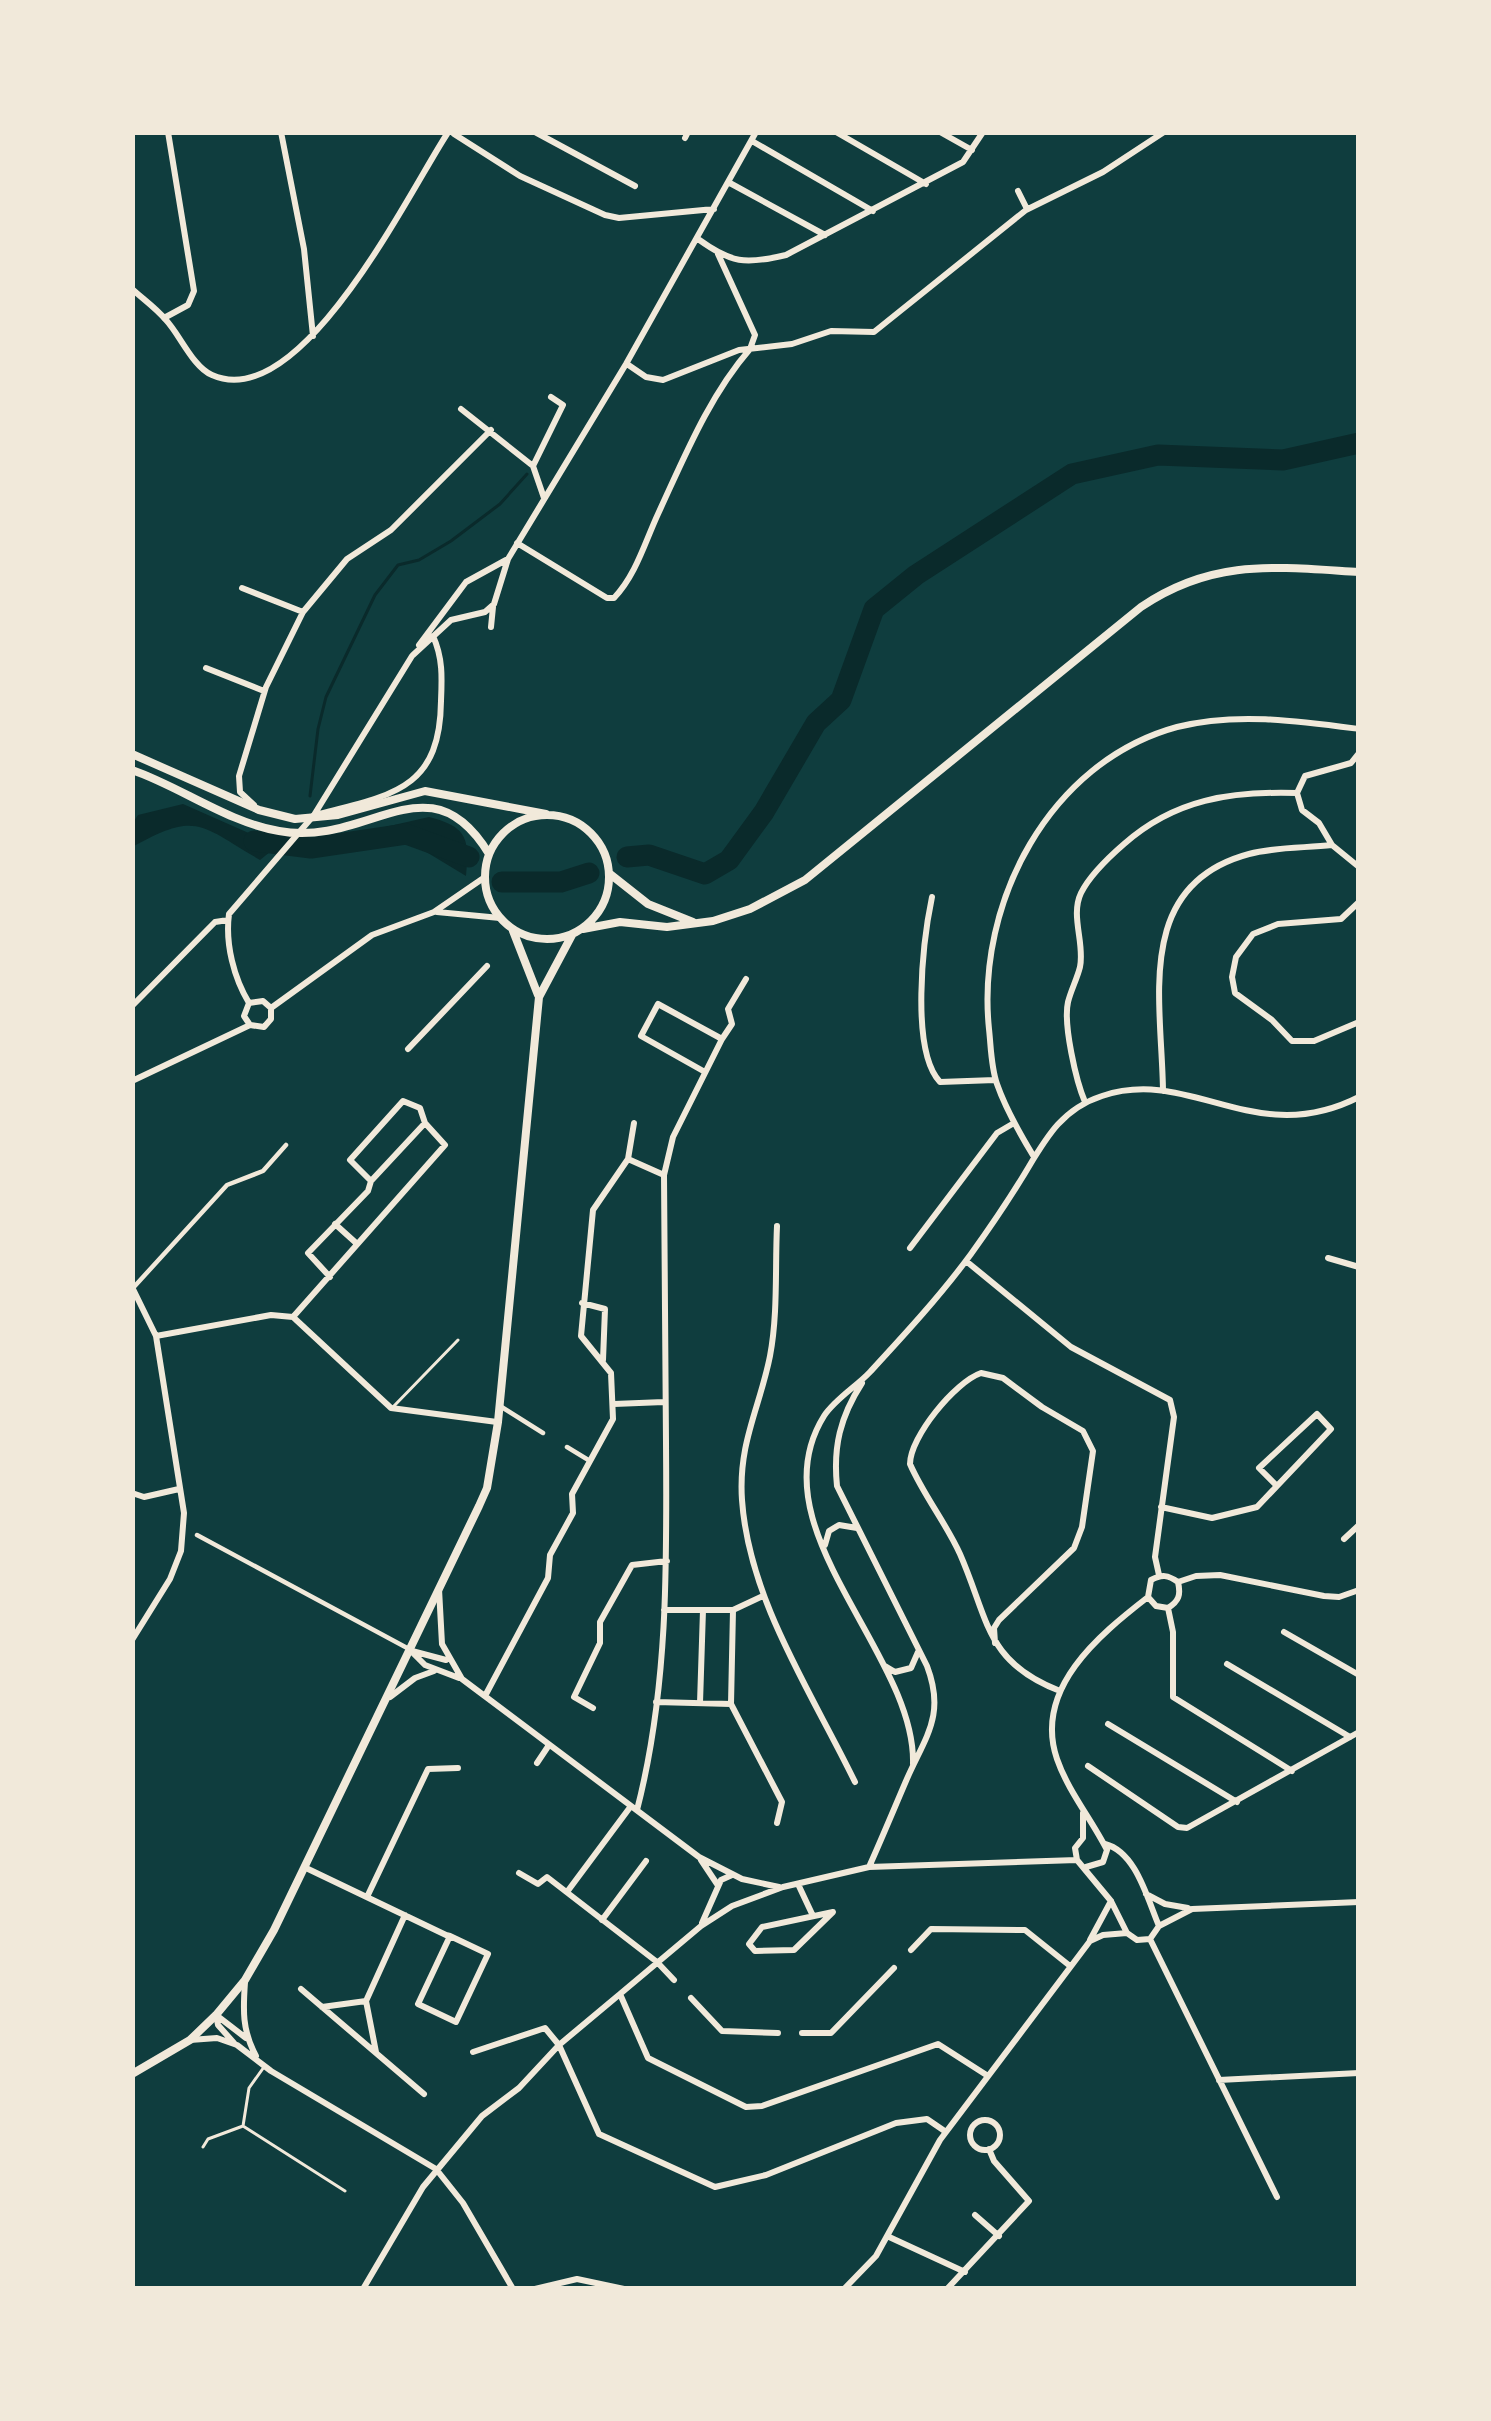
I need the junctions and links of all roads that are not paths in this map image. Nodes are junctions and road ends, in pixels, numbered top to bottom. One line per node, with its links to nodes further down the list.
1 (168, 132): 23 (street)
2 (281, 132): 24 (street)
3 (535, 132): 14 (street)
4 (757, 132): 10 (street)
5 (836, 132): 13 (street)
6 (940, 132): 11 (street)
7 (983, 132): 11 (street)
8 (1164, 132): 17 (street)
9 (451, 133): 16 (street); 24 (street)
10 (752, 141): 12 (street); 18 (street)
11 (972, 150): 13 (street)
12 (728, 182): 16 (street); 19 (street)
13 (926, 184): 18 (street)
14 (635, 186)
15 (1018, 191): 17 (street)
16 (714, 209): 20 (street)
17 (1027, 209): 25 (street)
18 (873, 211): 19 (street)
19 (827, 236): 21 (street)
20 (698, 239): 21 (street); 26 (street)
21 (718, 254): 25 (street)
22 (132, 289): 23 (street)
23 (164, 318): 24 (street)
24 (313, 338)
25 (750, 349): 26 (street); 32 (street)
26 (626, 364): 31 (street)
27 (551, 397): 30 (street)
28 (461, 409): 29 (street)
29 (491, 430): 30 (street); 39 (street)
30 (532, 466): 31 (street)
31 (544, 498): 32 (street)
32 (517, 543): 33 (street)
33 (508, 559): 35 (street); 38 (street)
34 (1359, 572): 62 (main road)
35 (475, 578): 37 (street); 38 (street)
36 (242, 588): 39 (street)
37 (461, 591): 40 (street); 42 (street)
38 (495, 601): 40 (street); 40 (street)
39 (303, 612): 44 (street)
40 (476, 613): 41 (street)
41 (433, 636): 42 (street); 51 (street)
42 (412, 655): 51 (street)
43 (206, 668): 44 (street)
44 (264, 691): 51 (street)
45 (1359, 730): 78 (street)
46 (1359, 753): 49 (street)
47 (132, 754): 50 (main road)
48 (132, 770): 53 (main road)
49 (1297, 793): 52 (street); 81 (street)
50 (546, 814): 53 (main road); 55 (main road)
51 (312, 818): 61 (street)
52 (1332, 845): 54 (street); 79 (street)
53 (489, 854): 56 (main road)
54 (1359, 867)
55 (610, 874): 62 (main road); 63 (main road)
56 (485, 877): 59 (street); 60 (main road)
57 (932, 897): 78 (street)
58 (1359, 902): 72 (street)
59 (434, 912): 60 (street); 71 (street)
60 (500, 918): 64 (main road)
61 (228, 920): 69 (street); 70 (street)
62 (694, 923): 63 (main road)
63 (583, 928): 65 (main road)
64 (512, 929): 65 (main road); 68 (main road)
65 (572, 934): 68 (main road)
66 (487, 966): 75 (street)
67 (746, 980): 74 (street)
68 (538, 997): 107 (main road)
69 (249, 1003): 71 (street); 73 (street)
70 (132, 1006)
71 (271, 1008): 73 (street)
72 (1359, 1022)
73 (250, 1025): 77 (street)
74 (718, 1036): 76 (street); 76 (street)
75 (408, 1049)
76 (705, 1072): 88 (street)
77 (133, 1076)
78 (995, 1080): 84 (street)
79 (1163, 1091): 80 (street); 81 (street)
80 (1359, 1096)
81 (1085, 1102): 86 (street)
82 (425, 1123): 89 (street); 89 (street); 92 (street)
83 (634, 1123): 87 (street)
84 (1014, 1123): 86 (street); 93 (street)
85 (286, 1145): 98 (street)
86 (1034, 1157): 95 (street)
87 (628, 1159): 88 (street); 99 (street)
88 (664, 1175): 105 (street)
89 (371, 1181): 90 (street)
90 (335, 1224): 92 (street); 97 (street)
91 (777, 1226): 127 (street)
92 (356, 1243): 97 (street)
93 (910, 1248)
94 (1328, 1258): 96 (street)
95 (966, 1261): 104 (street); 116 (street)
96 (1359, 1267)
97 (330, 1277): 100 (street)
98 (132, 1288): 101 (street)
99 (582, 1303): 103 (street); 103 (street)
100 (293, 1317): 101 (street); 108 (street)
101 (156, 1336): 114 (street)
102 (458, 1340): 108 (lane)
103 (603, 1360): 106 (street)
104 (867, 1375): 118 (street); 121 (street)
105 (665, 1402): 106 (street); 122 (street)
106 (614, 1404): 112 (street)
107 (500, 1406): 109 (main road); 110 (street)
108 (391, 1408): 109 (street)
109 (499, 1422): 125 (main road)
110 (543, 1433)
111 (567, 1448): 112 (street)
112 (590, 1461): 145 (street)
113 (1276, 1485): 113 (street); 116 (street)
114 (179, 1490): 115 (street); 134 (street)
115 (132, 1493)
116 (1161, 1507): 123 (street)
117 (1359, 1525): 120 (street)
118 (857, 1528): 121 (street); 136 (street)
119 (197, 1535): 137 (street)
120 (1344, 1539)
121 (825, 1550): 140 (street)
122 (667, 1561): 130 (street); 150 (street)
123 (1159, 1576): 124 (street); 128 (street)
124 (1178, 1582): 126 (street); 129 (street)
125 (440, 1587): 137 (main road); 138 (street)
126 (1359, 1590)
127 (763, 1595): 132 (street); 160 (street)
128 (1148, 1598): 129 (street); 144 (street)
129 (1168, 1608): 159 (street)
130 (664, 1610): 131 (street); 147 (street)
131 (703, 1610): 132 (street); 148 (street)
132 (733, 1610): 149 (street)
133 (1285, 1632): 142 (street)
134 (132, 1640)
135 (995, 1643): 135 (street); 144 (street)
136 (917, 1645): 140 (street); 156 (street)
137 (411, 1651): 138 (street); 141 (street); 146 (main road)
138 (449, 1662): 143 (street)
139 (1227, 1664): 153 (street)
140 (882, 1665): 156 (street)
141 (434, 1671): 143 (street); 146 (street)
142 (1359, 1675)
143 (462, 1679): 145 (street)
144 (1060, 1691): 163 (street)
145 (484, 1696): 154 (street)
146 (390, 1697): 170 (main road)
147 (656, 1702): 148 (street); 162 (street)
148 (700, 1703): 149 (street)
149 (730, 1704): 164 (street)
150 (593, 1708)
151 (1108, 1724): 161 (street)
152 (1359, 1732): 153 (street)
153 (1350, 1737): 159 (street)
154 (550, 1745): 155 (street); 162 (street)
155 (537, 1762)
156 (913, 1764): 171 (street)
157 (1088, 1766): 161 (street)
158 (458, 1768): 180 (street)
159 (1292, 1771): 161 (street)
160 (855, 1782)
161 (1237, 1802)
162 (634, 1808): 167 (street); 178 (street)
163 (1084, 1810): 165 (street); 166 (street)
164 (777, 1823)
165 (1083, 1838): 166 (street); 168 (street)
166 (1102, 1842): 172 (street); 179 (street)
167 (699, 1857): 174 (street); 176 (street)
168 (1077, 1860): 171 (street); 172 (street)
169 (646, 1861): 188 (street)
170 (306, 1868): 180 (street); 199 (main road)
171 (869, 1868): 175 (street)
172 (1087, 1868): 182 (street)
173 (519, 1873): 178 (street)
174 (740, 1878): 176 (street); 177 (street); 181 (street)
175 (798, 1884): 177 (street); 187 (street)
176 (717, 1888): 184 (street); 189 (street)
177 (783, 1888): 181 (street)
178 (567, 1892): 188 (street)
179 (1145, 1894): 185 (street); 190 (street)
180 (367, 1897): 186 (street)
181 (743, 1901): 184 (street)
182 (1112, 1901): 191 (street); 194 (street)
183 (1359, 1902): 185 (street)
184 (732, 1906): 189 (street)
185 (1192, 1909): 190 (street)
186 (405, 1915): 192 (street); 204 (street)
187 (813, 1916): 187 (street)
188 (602, 1920): 196 (street)
189 (700, 1926): 196 (street)
190 (1159, 1926): 193 (street)
191 (1127, 1933): 193 (street); 194 (street)
192 (450, 1936): 192 (street)
193 (1150, 1940): 219 (street)
194 (1090, 1941): 197 (street)
195 (911, 1950): 197 (street)
196 (657, 1963): 200 (street); 202 (street)
197 (1070, 1966): 218 (street)
198 (894, 1968): 208 (street)
199 (245, 1980): 206 (main road); 209 (street)
200 (674, 1980)
201 (301, 1989): 205 (street)
202 (620, 1994): 212 (street); 218 (street)
203 (691, 1998): 207 (street)
204 (366, 2001): 205 (street); 214 (street)
205 (321, 2007): 214 (street)
206 (216, 2015): 209 (street); 210 (main road); 211 (street)
207 (778, 2033)
208 (802, 2033)
209 (246, 2038): 215 (street)
210 (190, 2040): 211 (street); 217 (main road)
211 (237, 2045): 215 (street)
212 (559, 2045): 213 (street); 222 (street); 225 (street)
213 (473, 2053)
214 (376, 2055): 220 (street)
215 (261, 2062): 221 (lane); 225 (street)
216 (1359, 2073): 219 (street)
217 (132, 2074)
218 (988, 2076): 222 (street)
219 (1220, 2080): 227 (street)
220 (424, 2094)
221 (243, 2126): 223 (lane); 226 (lane)
222 (946, 2132): 229 (street)
223 (203, 2147)
224 (989, 2149): 224 (street); 230 (street)
225 (436, 2169): 232 (street); 233 (street)
226 (345, 2191)
227 (1277, 2197)
228 (975, 2215): 230 (street)
229 (887, 2236): 231 (street); 236 (street)
230 (998, 2236): 231 (street)
231 (965, 2272): 237 (street)
232 (363, 2289)
233 (513, 2289)
234 (535, 2289): 235 (street)
235 (624, 2289)
236 (844, 2289)
237 (947, 2289)

